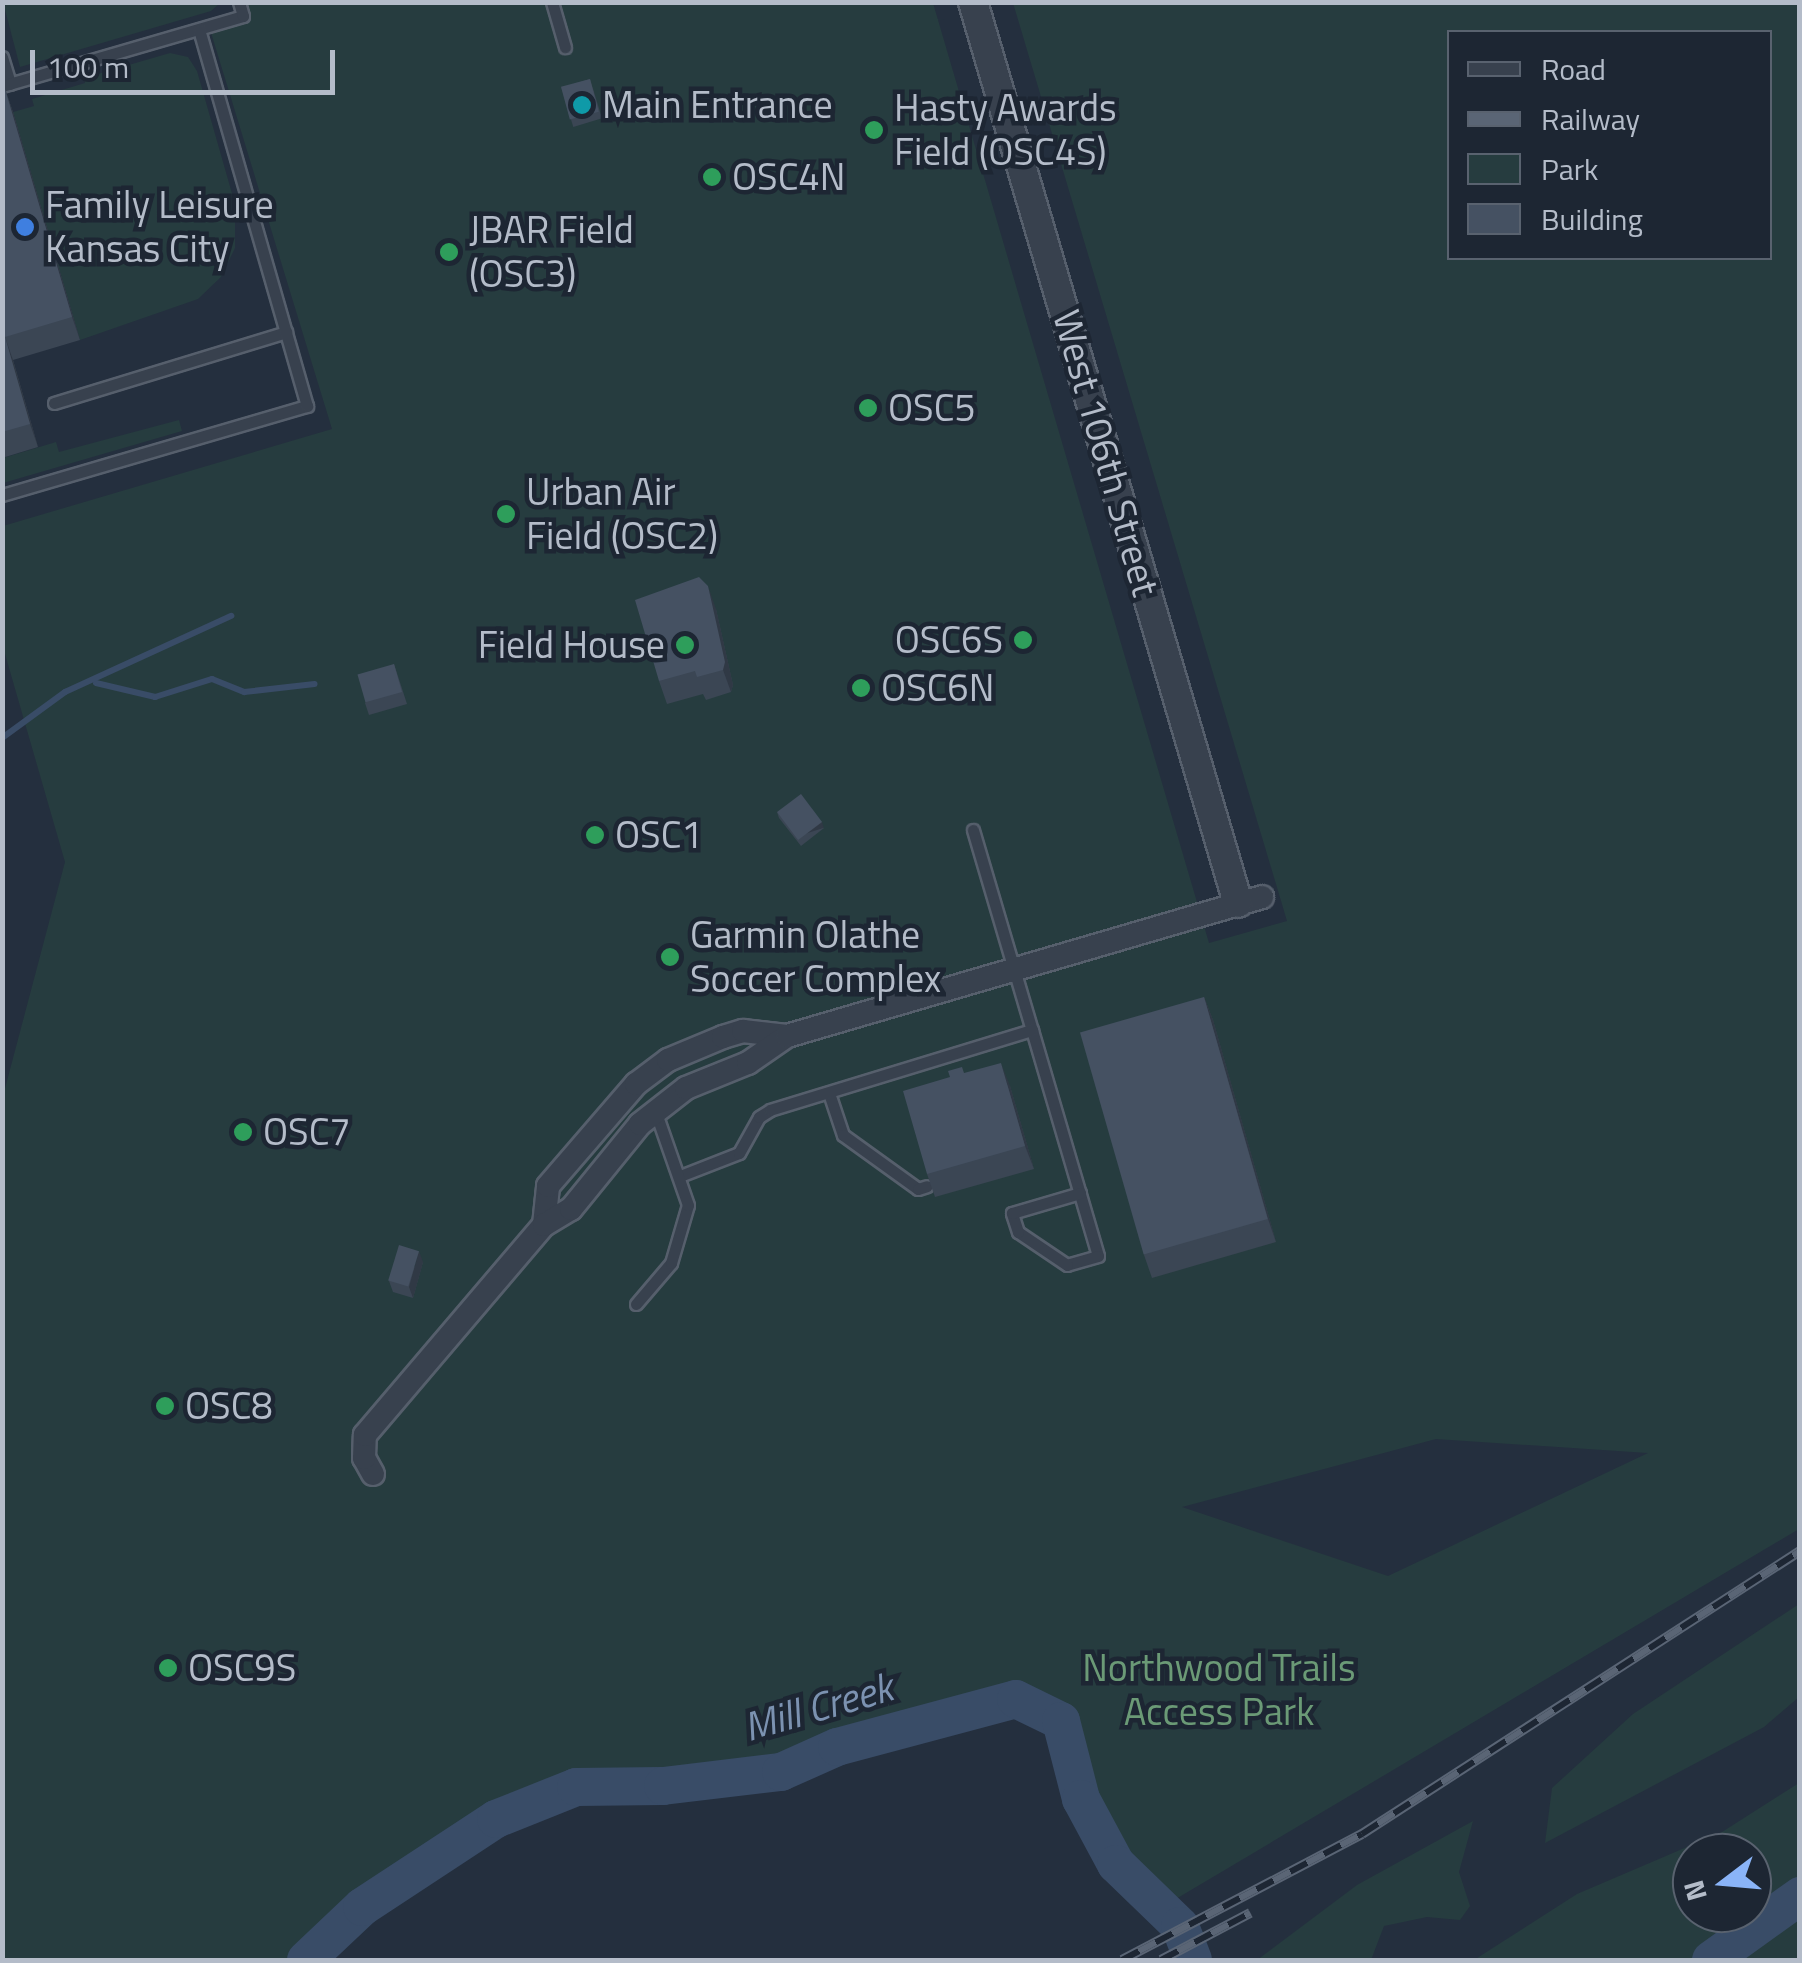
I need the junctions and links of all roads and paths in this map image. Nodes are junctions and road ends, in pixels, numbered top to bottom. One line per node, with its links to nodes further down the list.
1 (239, 2): 4 (lane)
2 (552, 2): 5 (lane)
3 (972, 2): 12 (street, West 106th Street)
4 (199, 30): 7 (lane); 8 (lane)
5 (564, 47)
6 (2, 57): 7 (lane)
7 (6, 85)
8 (286, 332): 9 (lane); 10 (lane)
9 (54, 402)
10 (2, 495)
11 (973, 830): 13 (lane)
12 (1250, 900): 13 (street)
13 (1013, 969): 14 (lane); 15 (street)
14 (1032, 1030): 16 (lane); 20 (lane)
15 (787, 1036): 17 (street); 21 (street)
16 (829, 1092): 18 (lane); 19 (lane)
17 (655, 1110): 18 (lane); 21 (street)
18 (680, 1176): 22 (lane)
19 (927, 1186)
20 (1080, 1192): 20 (lane)
21 (544, 1226): 23 (street)
22 (636, 1304)
23 (374, 1474)

